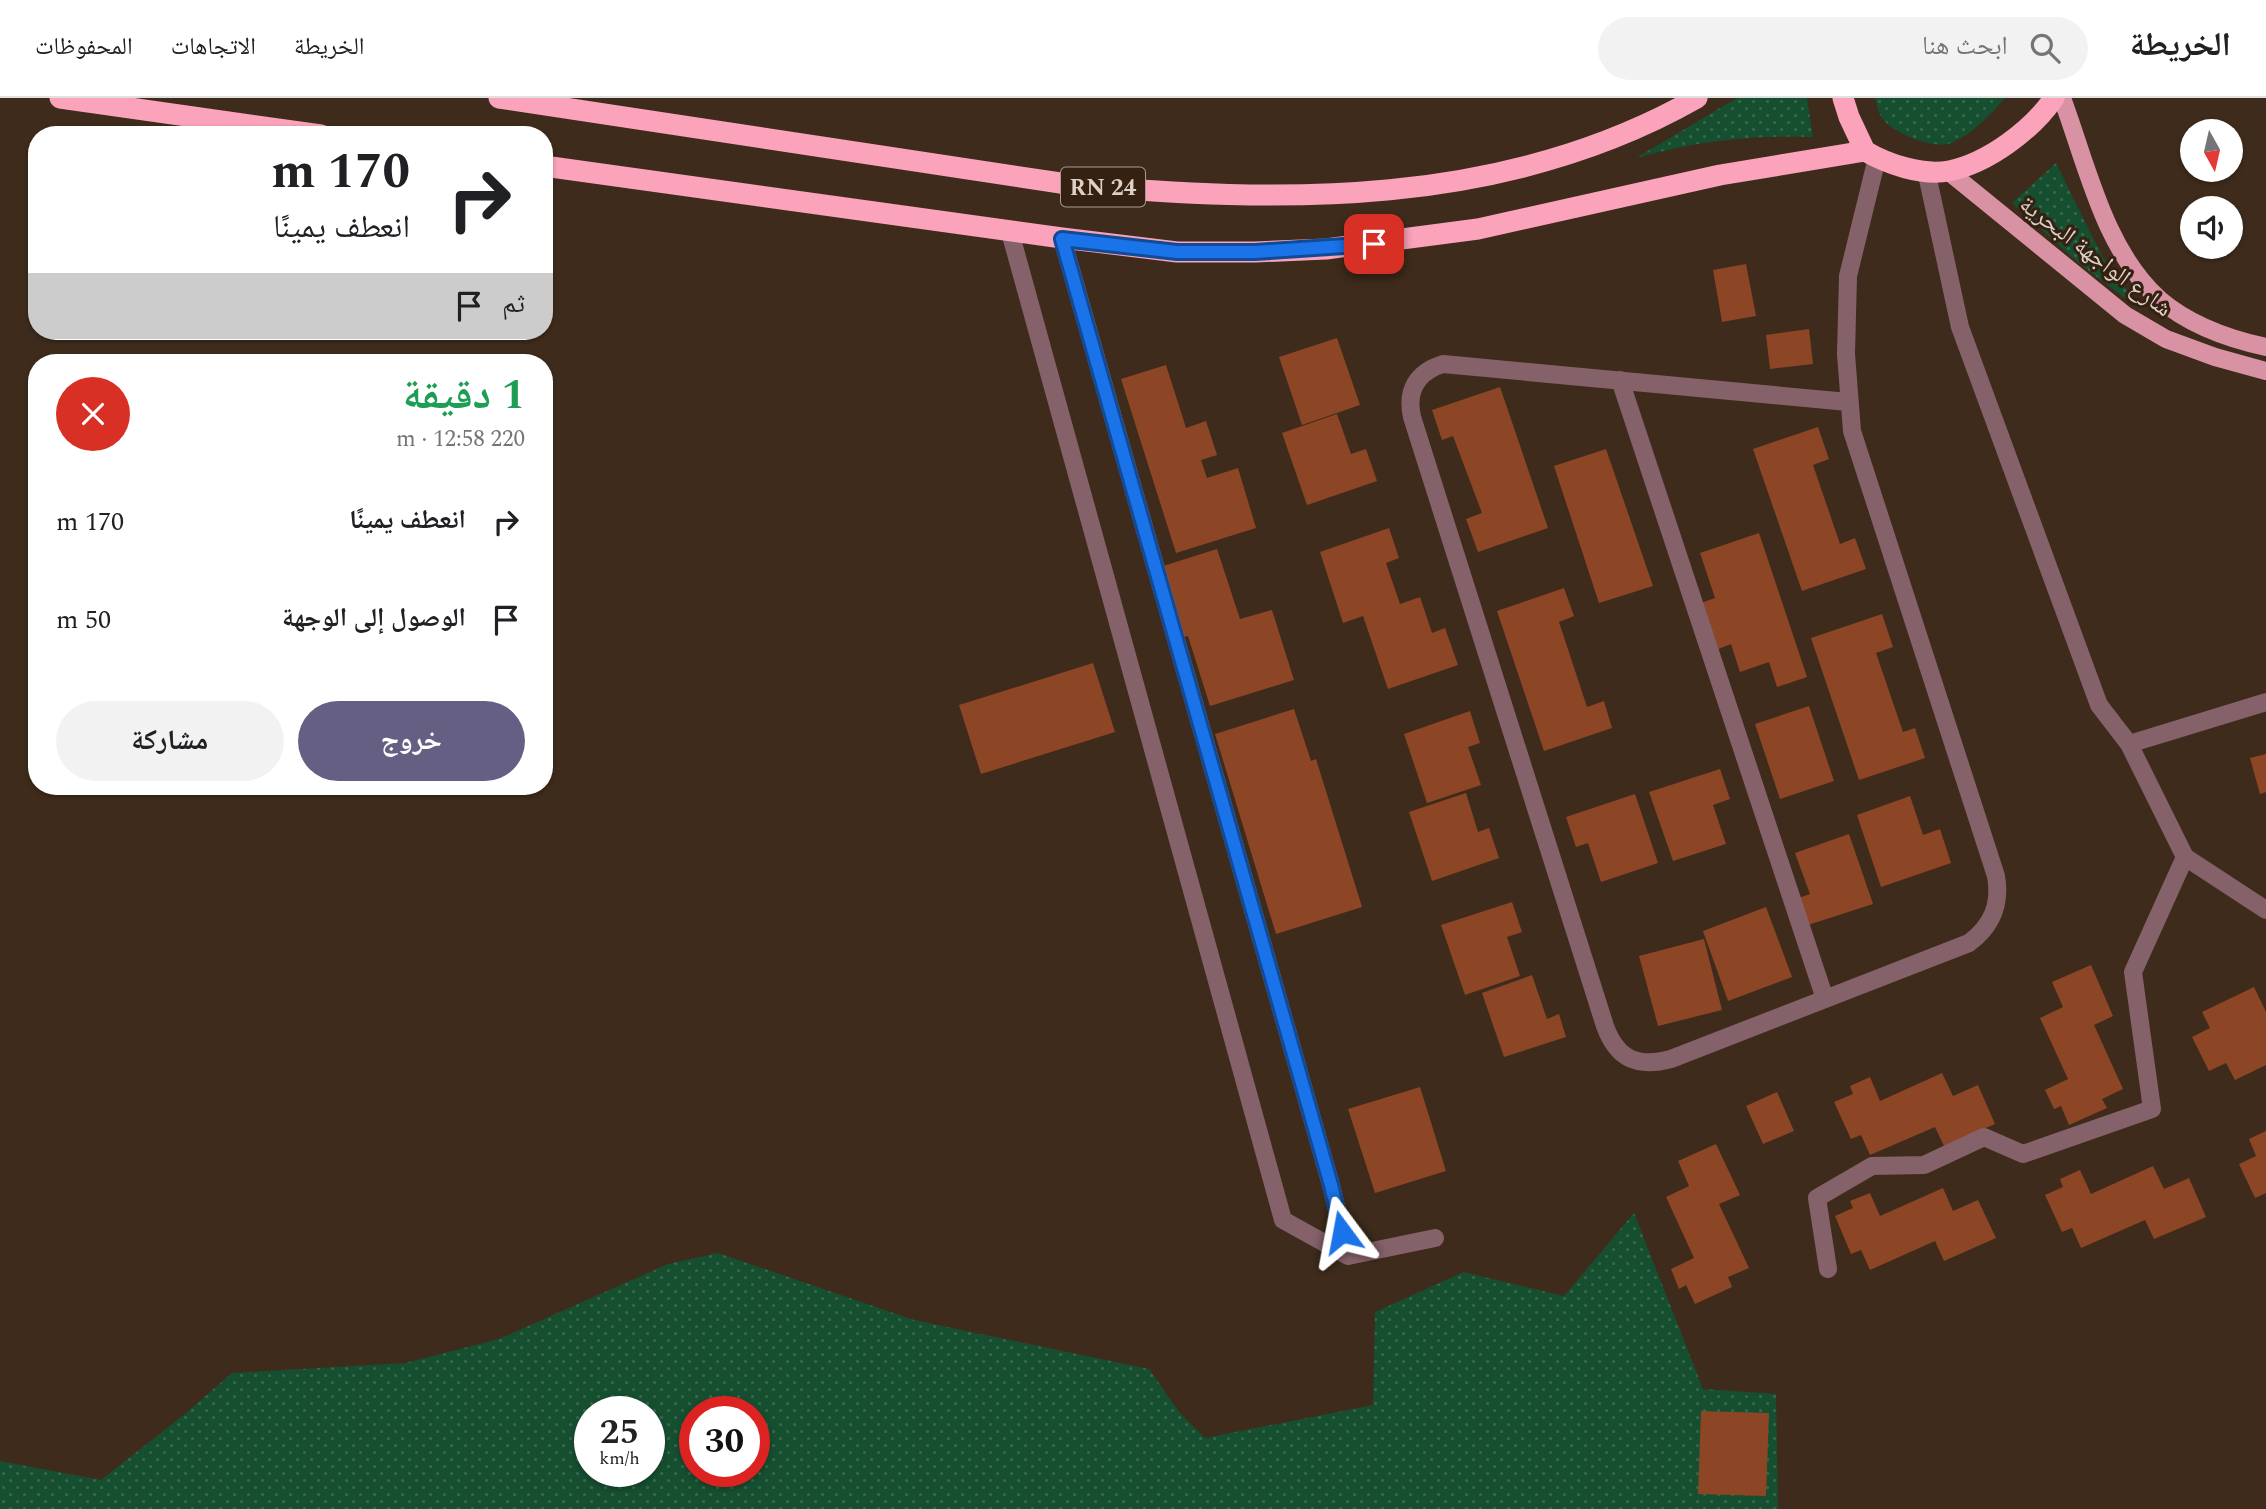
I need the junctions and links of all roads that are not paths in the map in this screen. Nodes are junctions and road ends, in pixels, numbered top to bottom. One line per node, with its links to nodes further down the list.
1 (60, 98): 7 (highway)
2 (499, 98): 3 (highway, RN 24)
3 (1697, 98)
4 (1843, 98): 8 (highway)
5 (2054, 98): 11 (highway)
6 (2062, 98): 14 (main road, شارع الواجهة البحرية)
7 (258, 126)
8 (1871, 154): 10 (highway); 13 (highway, RN 24); 17 (street)
9 (553, 167): 12 (highway, RN 24)
10 (1926, 170): 11 (highway); 19 (street)
11 (1948, 171): 15 (main road, شارع الواجهة البحرية)
12 (1010, 232): 13 (highway, RN 24); 24 (street)
13 (1062, 239): 24 (street)
14 (2266, 347)
15 (2266, 371)
16 (1620, 380): 17 (street); 22 (street); 22 (street)
17 (1848, 402): 22 (street)
18 (2266, 702): 19 (street)
19 (2129, 744): 20 (street)
20 (2186, 857): 21 (street); 25 (street)
21 (2266, 911)
22 (1825, 999)
23 (1435, 1238): 24 (street)
24 (1348, 1256)
25 (1828, 1269)

